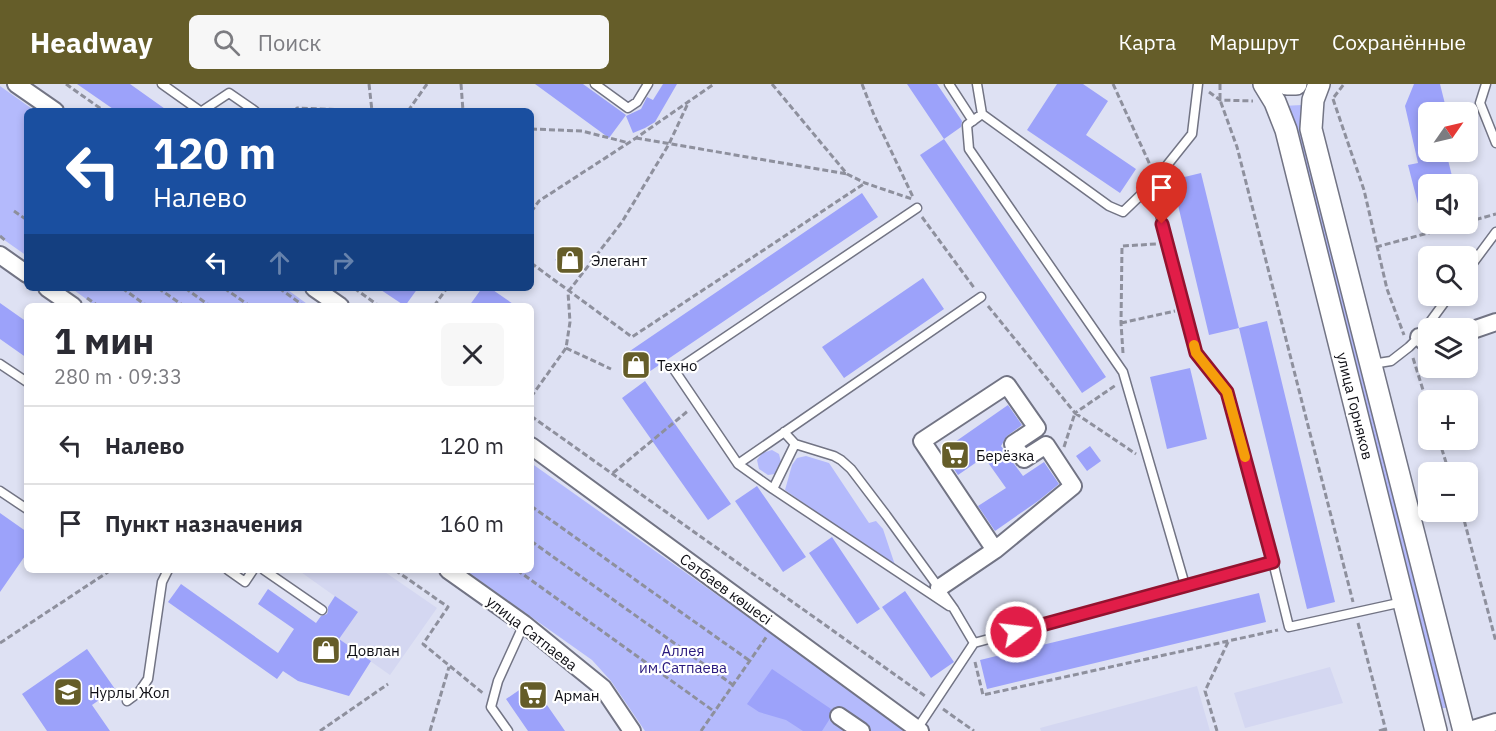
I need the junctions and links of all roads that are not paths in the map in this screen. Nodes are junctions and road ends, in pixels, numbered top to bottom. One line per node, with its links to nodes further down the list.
1 (16, 84): 13 (street)
2 (162, 84): 14 (lane)
3 (595, 84): 4 (lane)
4 (648, 84)
5 (949, 84): 18 (lane)
6 (977, 84): 17 (lane)
7 (1198, 84): 20 (lane)
8 (1264, 84): 51 (street, улица Горняков)
9 (1287, 84): 10 (street)
10 (1296, 84)
11 (1319, 84): 33 (street, улица Горняков)
12 (1486, 84): 19 (lane)
13 (51, 108)
14 (197, 108)
15 (206, 108): 16 (lane)
16 (251, 108)
17 (982, 114): 18 (lane); 20 (lane)
18 (973, 121): 49 (lane)
19 (1496, 143)
20 (1154, 181): 43 (lane)
21 (917, 208): 38 (lane)
22 (1496, 232): 24 (lane)
23 (0, 255): 25 (street)
24 (1478, 257)
25 (24, 272)
26 (51, 291): 28 (street)
27 (981, 297): 35 (lane)
28 (69, 303)
29 (1496, 322): 30 (street)
30 (1478, 328)
31 (1418, 342): 33 (lane)
32 (0, 364): 34 (lane)
33 (1371, 364): 64 (street, улица Горняков)
34 (24, 380)
35 (784, 432): 36 (lane); 38 (lane)
36 (795, 444): 39 (lane); 50 (lane)
37 (534, 448): 59 (street, Сәтбаев көшесі)
38 (738, 464): 39 (lane)
39 (773, 489): 52 (lane)
40 (0, 491): 41 (lane)
41 (24, 506)
42 (995, 550): 42 (street); 50 (street)
43 (1273, 562): 49 (lane); 51 (lane)
44 (166, 573): 56 (lane)
45 (232, 573): 46 (lane)
46 (251, 573)
47 (268, 573): 53 (lane)
48 (452, 573): 54 (street, улица Сатпаева)
49 (1185, 585): 55 (lane)
50 (939, 588): 52 (lane)
51 (1404, 602): 63 (street, улица Горняков)
52 (954, 609): 55 (lane)
53 (322, 610)
54 (524, 624): 60 (lane); 61 (street, улица Сатпаева)
55 (973, 645): 59 (lane)
56 (127, 701)
57 (839, 716): 62 (street)
58 (1496, 722): 64 (street)
59 (917, 730)
60 (508, 731)
61 (632, 731)
62 (861, 731)
63 (1436, 731)
64 (1465, 731)

